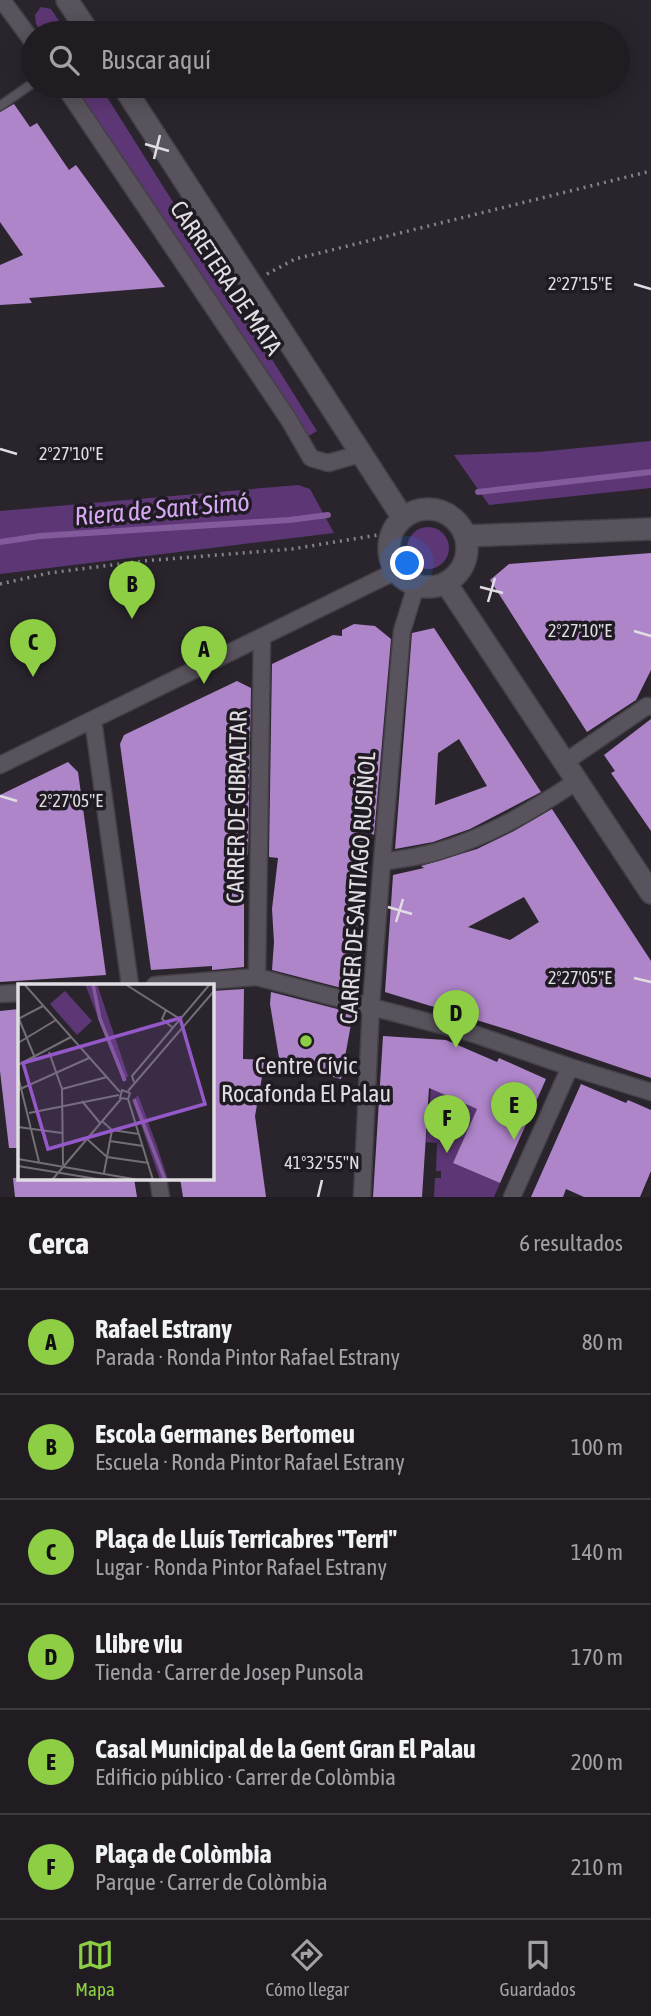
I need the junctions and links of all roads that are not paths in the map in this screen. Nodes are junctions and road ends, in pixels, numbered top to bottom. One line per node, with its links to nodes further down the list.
1 (67, 0): 3 (street)
2 (2, 1): 4 (street)
3 (81, 21)
4 (21, 26)
5 (21, 91): 8 (lane)
6 (72, 98): 9 (street, CARRETERA DE MATA)
7 (131, 98): 9 (street, CARRETERA DE MATA)
8 (0, 106)
9 (360, 454): 10 (street, CARRETERA DE MATA)
10 (398, 525): 12 (street); 13 (street)
11 (651, 529): 12 (street)
12 (466, 536): 14 (street)
13 (396, 571): 15 (street); 16 (street)
14 (446, 583): 15 (street); 19 (street)
15 (416, 586): 22 (street, CARRER DE SANTIAGO RUSIÑOL)
16 (261, 637): 18 (street); 24 (street, CARRER DE GIBRALTAR)
17 (650, 704): 19 (street)
18 (93, 720): 20 (street); 25 (street)
19 (565, 762): 21 (street)
20 (0, 765)
21 (577, 781): 22 (street); 23 (street)
22 (382, 862): 29 (street, CARRER DE SANTIAGO RUSIÑOL)
23 (651, 893)
24 (257, 977): 26 (street); 29 (street)
25 (130, 984)
26 (168, 984)
27 (18, 993): 28 (street)
28 (0, 994)
29 (371, 1005): 30 (street); 32 (street, CARRER DE SANTIAGO RUSIÑOL)
30 (570, 1067): 31 (street); 33 (street)
31 (651, 1092)
32 (362, 1197)
33 (512, 1197)

